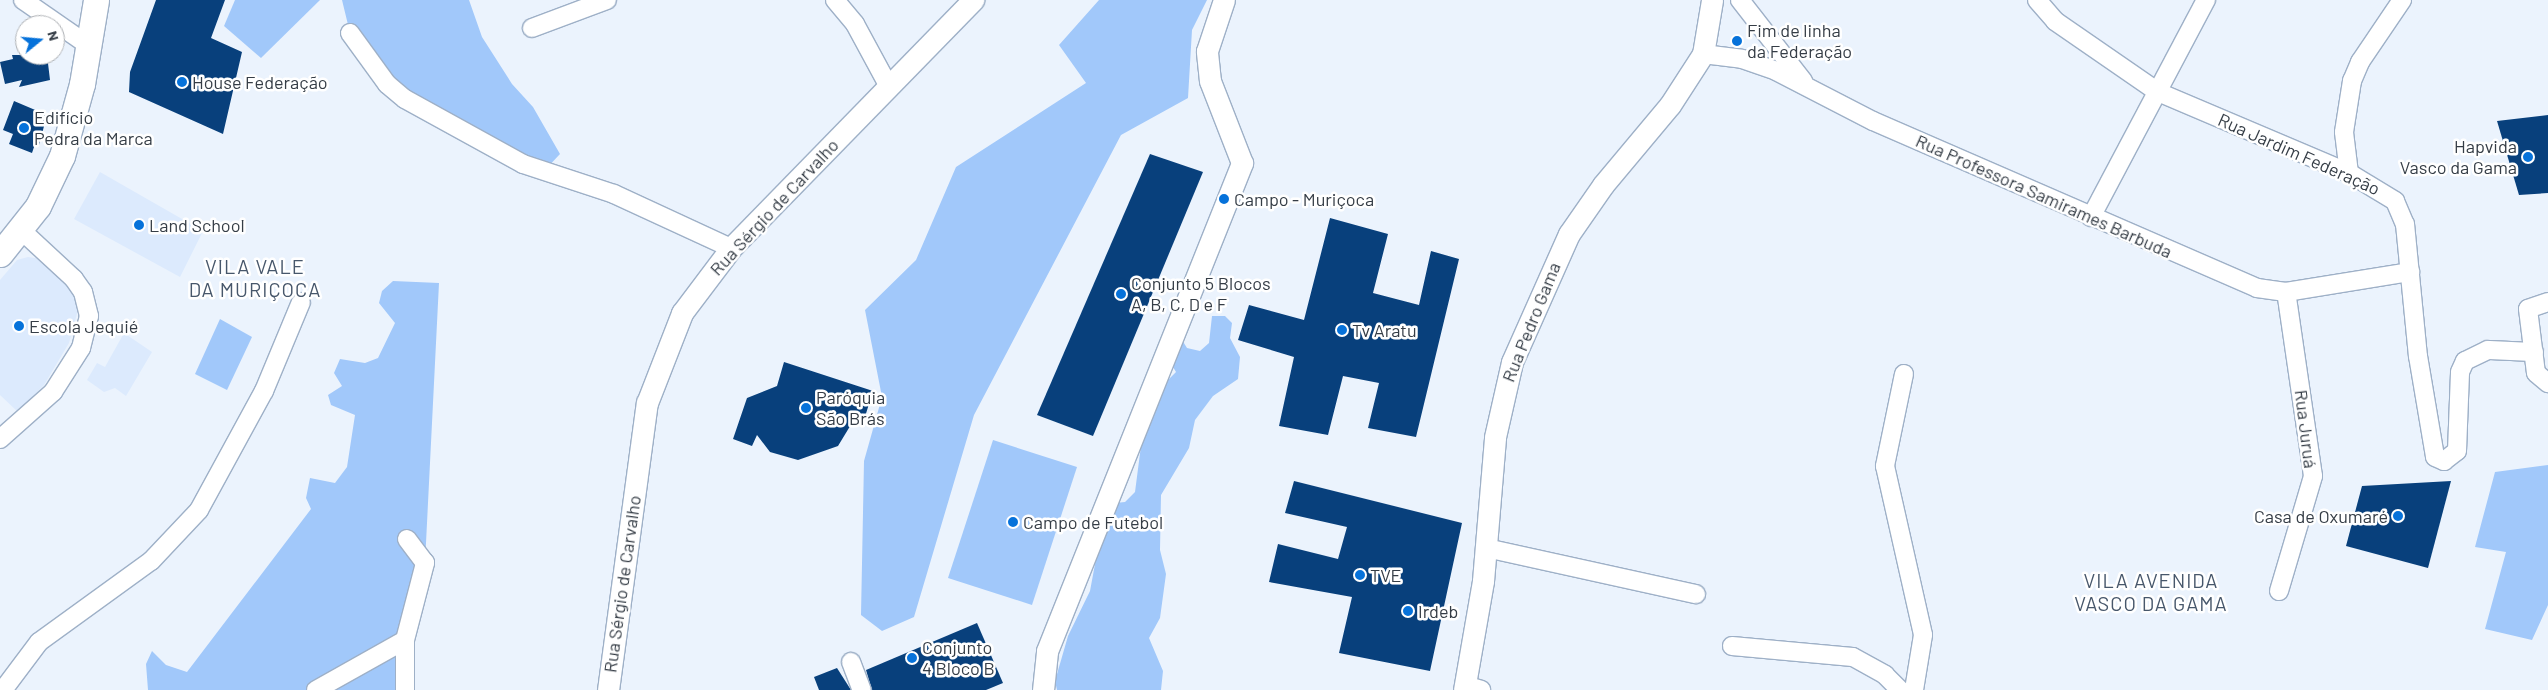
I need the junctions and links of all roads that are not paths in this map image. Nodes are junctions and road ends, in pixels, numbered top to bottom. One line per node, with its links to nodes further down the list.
1 (23, 0): 14 (street)
2 (96, 0): 14 (main road)
3 (607, 0): 12 (street)
4 (834, 0): 17 (street)
5 (973, 0): 17 (street, Rua Sérgio de Carvalho)
6 (1224, 0): 45 (street)
7 (1712, 0): 15 (street, Rua Pedro Gama)
8 (1740, 0): 16 (street, Rua Professora Samirames Barbuda)
9 (2037, 0): 18 (street, Rua Jardim Federação)
10 (2206, 0): 18 (street)
11 (2402, 0): 19 (street)
12 (532, 28)
13 (350, 33): 22 (street)
14 (88, 46): 21 (main road)
15 (1703, 54): 16 (street, Rua Professora Samirames Barbuda); 33 (street, Rua Pedro Gama)
16 (1806, 85): 20 (street, Rua Professora Samirames Barbuda)
17 (889, 87): 22 (street, Rua Sérgio de Carvalho)
18 (2158, 92): 19 (street, Rua Jardim Federação); 20 (street)
19 (2349, 173): 24 (street, Rua Jardim Federação)
20 (2092, 217): 25 (street, Rua Professora Samirames Barbuda)
21 (21, 230): 23 (main road); 31 (street)
22 (731, 248): 43 (street, Rua Sérgio de Carvalho)
23 (0, 254)
24 (2410, 272): 25 (street); 28 (street, Rua Jardim Federação)
25 (2286, 292): 34 (street, Rua Juruá)
26 (301, 302): 40 (street)
27 (2548, 302): 28 (street)
28 (2534, 352): 30 (street)
29 (1904, 374): 47 (street)
30 (2548, 383)
31 (0, 439)
32 (407, 539): 36 (street)
33 (1486, 548): 35 (street); 39 (street, Rua Pedro Gama)
34 (2279, 591)
35 (1696, 594)
36 (405, 640): 41 (street); 42 (street)
37 (1732, 646): 46 (street)
38 (852, 662): 44 (street)
39 (1470, 688)
40 (3, 690)
41 (316, 690)
42 (405, 690)
43 (608, 690)
44 (862, 690)
45 (1043, 690)
46 (1900, 690)
47 (1914, 690)

